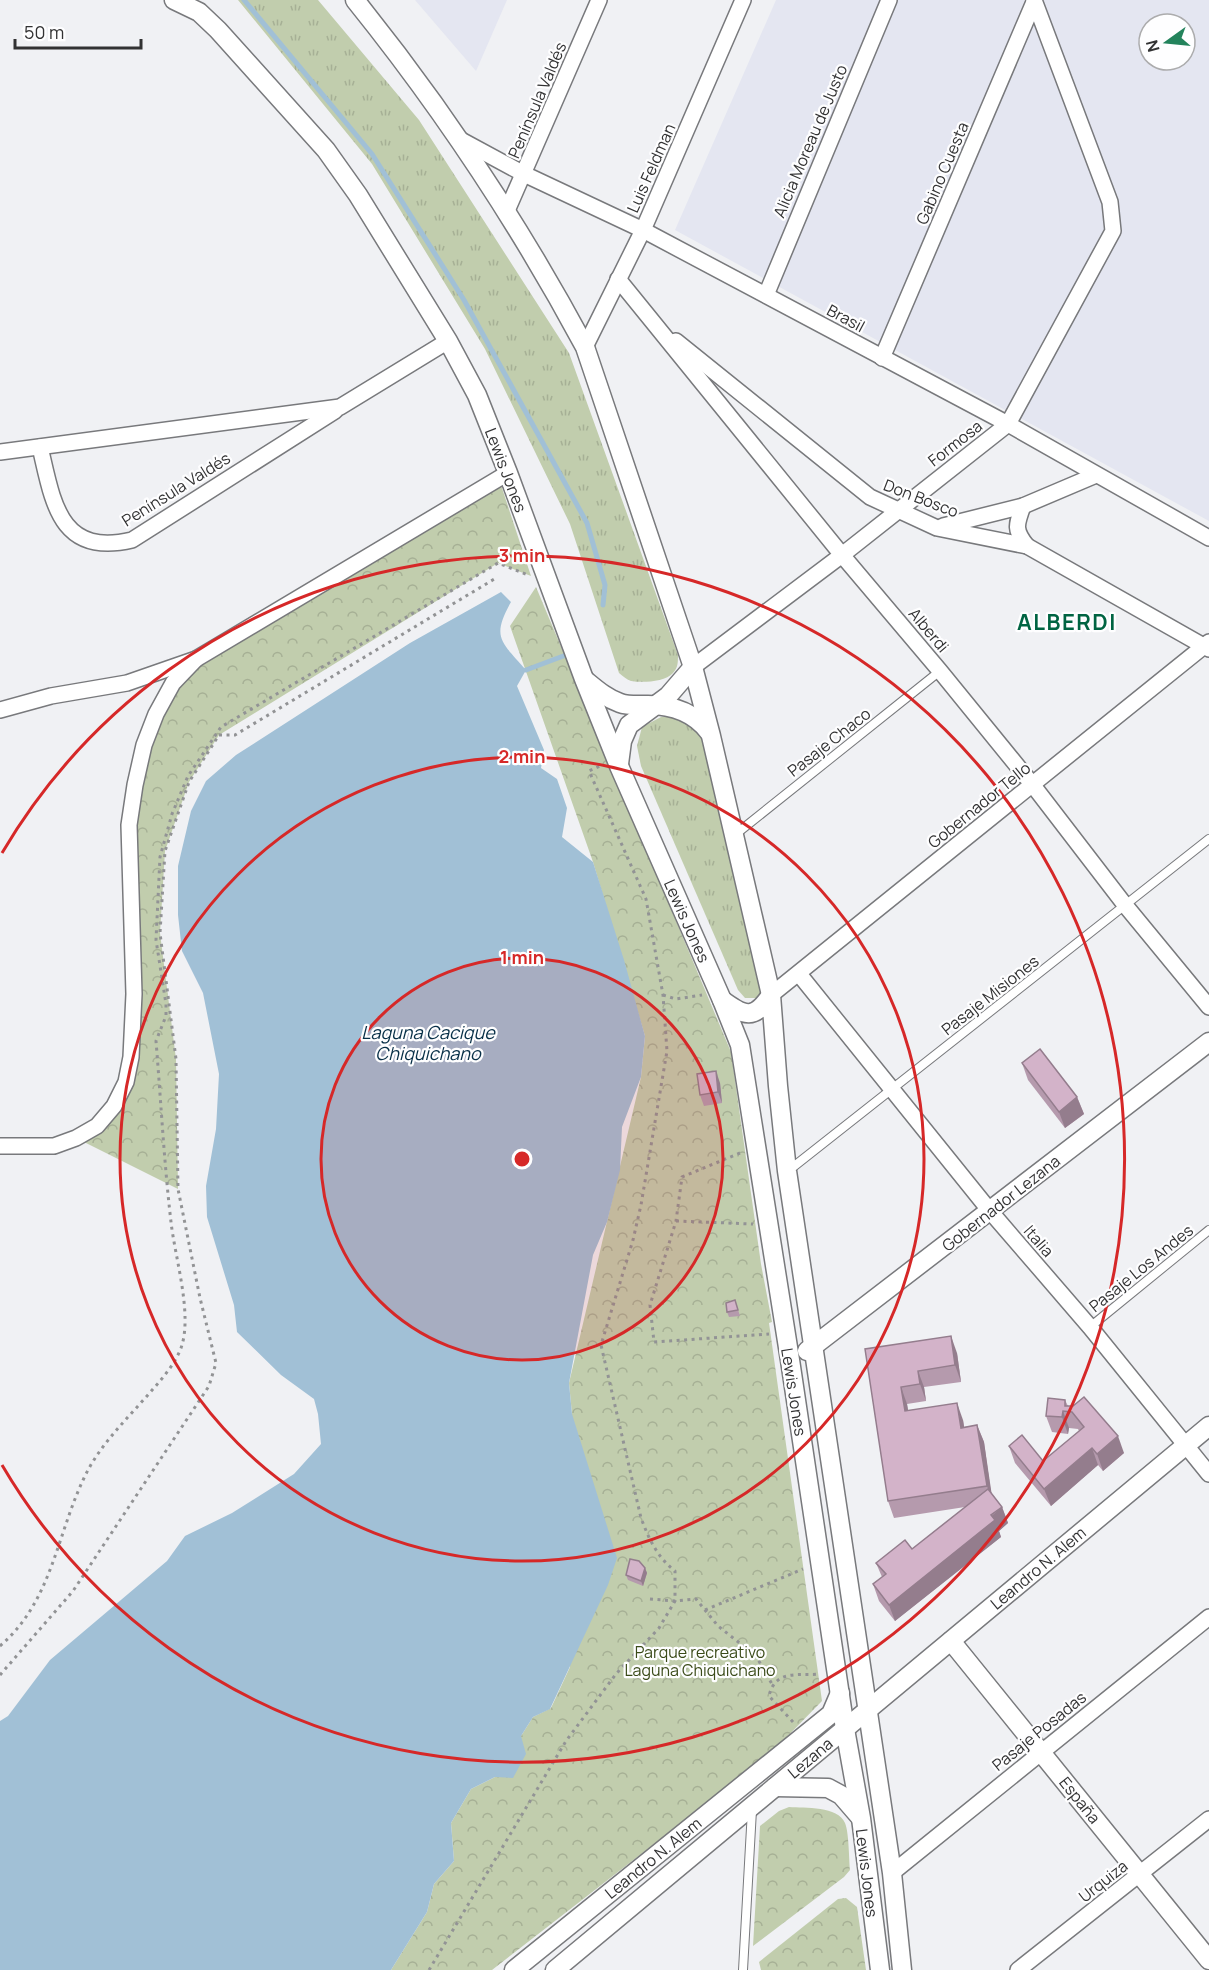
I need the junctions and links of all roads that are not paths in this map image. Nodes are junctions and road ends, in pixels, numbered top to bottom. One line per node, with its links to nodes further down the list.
1 (174, 0): 14 (street, Lewis Jones)
2 (355, 0): 7 (street, Lewis Jones)
3 (599, 0): 8 (street, Península Valdés)
4 (743, 0): 10 (street, Luis Feldman)
5 (889, 0): 12 (street, Alicia Moreau de Justo)
6 (1034, 1): 16 (street, Gabino Cuesta); 18 (street, Formosa)
7 (460, 140): 8 (street, Brasil); 9 (street, Lewis Jones)
8 (524, 174): 9 (street, Península Valdés); 10 (street, Brasil)
9 (506, 213): 15 (street, Lewis Jones)
10 (643, 230): 11 (street, Luis Feldman); 12 (street, Brasil)
11 (618, 279): 13 (street, Alberdi); 15 (street, Luis Feldman)
12 (766, 295): 16 (street, Brasil)
13 (653, 322): 24 (street, Don Bosco); 28 (street, Alberdi)
14 (448, 341): 17 (street, Península Valdés); 21 (street, Lewis Jones)
15 (585, 347): 31 (street, Lewis Jones)
16 (882, 357): 18 (street, Brasil)
17 (340, 407): 19 (street, Península Valdés); 19 (street, Península Valdés)
18 (1008, 424): 22 (street, Brasil); 24 (street, Formosa)
19 (40, 447): 20 (street, Península Valdés)
20 (0, 452)
21 (508, 474): 30 (street); 33 (street, Lewis Jones)
22 (1096, 475): 23 (street); 26 (street, Brasil)
23 (1023, 506): 25 (street); 27 (street)
24 (897, 510): 25 (street, Don Bosco); 28 (street, Formosa)
25 (937, 528): 27 (street, Don Bosco)
26 (1209, 538)
27 (1027, 546): 29 (street, Don Bosco)
28 (842, 555): 31 (street, Formosa); 32 (street, Alberdi)
29 (1207, 646): 38 (street, Gobernador Tello)
30 (196, 659): 35 (street); 48 (street)
31 (693, 667): 34 (street); 36 (street, Lewis Jones)
32 (940, 671): 38 (street, Alberdi); 39 (lane, Pasaje Chaco)
33 (584, 680): 34 (street); 37 (street, Lewis Jones)
34 (658, 705): 36 (street); 37 (street)
35 (0, 710)
36 (711, 736): 39 (street, Lewis Jones)
37 (613, 764): 44 (street, Lewis Jones)
38 (1032, 784): 41 (street, Alberdi); 42 (street, Gobernador Tello)
39 (734, 835): 43 (street, Lewis Jones)
40 (1209, 839): 41 (lane, Pasaje Misiones)
41 (1125, 905): 45 (street, Alberdi); 47 (lane, Pasaje Misiones)
42 (799, 974): 43 (street, Gobernador Tello); 47 (street, Italia)
43 (771, 996): 44 (street); 49 (street, Lewis Jones)
44 (714, 997): 54 (street, Lewis Jones)
45 (1209, 1007)
46 (1209, 1042): 50 (street, Gobernador Lezana)
47 (891, 1089): 49 (lane, Pasaje Misiones); 50 (street, Italia)
48 (0, 1146)
49 (787, 1171): 53 (street, Lewis Jones)
50 (990, 1211): 52 (street, Italia); 53 (street, Gobernador Lezana)
51 (1209, 1230): 52 (lane, Pasaje Los Andes)
52 (1090, 1327): 56 (street, Italia)
53 (815, 1347): 54 (street, Gobernador Lezana); 61 (street, Lewis Jones)
54 (790, 1360): 60 (street, Lewis Jones)
55 (1209, 1426): 56 (street, Leandro N. Alem)
56 (1186, 1445): 57 (street, Italia); 59 (street, Leandro N. Alem)
57 (1209, 1474)
58 (1209, 1617): 63 (street, Pasaje Posadas)
59 (951, 1641): 61 (street, Leandro N. Alem); 63 (street, España)
60 (840, 1693): 62 (street, Lewis Jones); 71 (street, Leandro N. Alem)
61 (868, 1710): 62 (street, Lezana); 68 (street, Lewis Jones)
62 (845, 1729): 64 (street, Lezana); 66 (street, Lewis Jones)
63 (1041, 1752): 68 (street, Pasaje Posadas); 69 (street, España)
64 (775, 1787): 65 (street, Lezana); 66 (street)
65 (752, 1806): 72 (street, Leandro N. Alem); 73 (lane)
66 (861, 1818): 74 (street, Lewis Jones)
67 (1209, 1819): 69 (street, Urquiza)
68 (892, 1873): 75 (street, Lewis Jones)
69 (1140, 1875): 70 (street, España); 76 (street, Urquiza)
70 (1209, 1960)
71 (514, 1970)
72 (555, 1970)
73 (743, 1970)
74 (880, 1970)
75 (902, 1970)
76 (1018, 1970)

